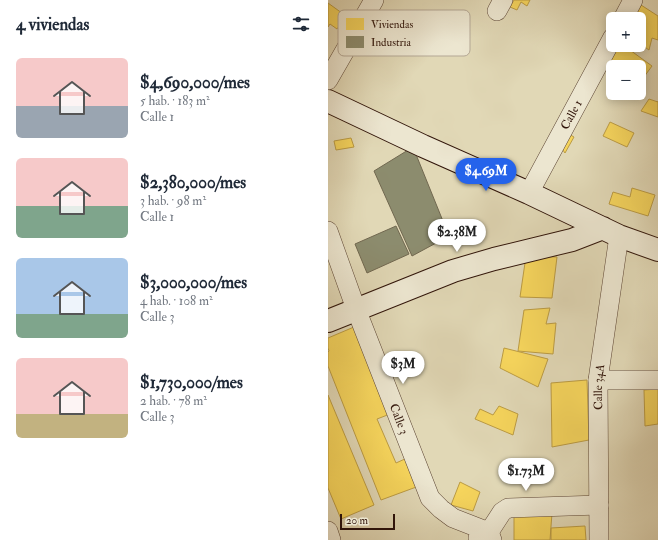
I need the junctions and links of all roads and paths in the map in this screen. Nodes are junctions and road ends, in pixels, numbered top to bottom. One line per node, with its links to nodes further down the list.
1 (374, 0): 3 (street)
2 (633, 0): 4 (street)
3 (368, 10)
4 (627, 12)
5 (606, 51): 9 (street, Calle 1)
6 (342, 56): 7 (street)
7 (328, 80)
8 (328, 101): 9 (street)
9 (529, 193): 11 (street)
10 (328, 230): 13 (street, Calle 3)
11 (611, 232): 12 (street); 13 (street); 15 (street, Calle 34A)
12 (658, 250)
13 (356, 309): 14 (street); 19 (street, Calle 3)
14 (328, 321)
15 (598, 380): 16 (street); 17 (street, Calle 34A)
16 (658, 380)
17 (599, 504): 19 (street); 21 (street, Calle 34A)
18 (328, 531): 20 (street)
19 (485, 537)
20 (331, 540)
21 (599, 540)

